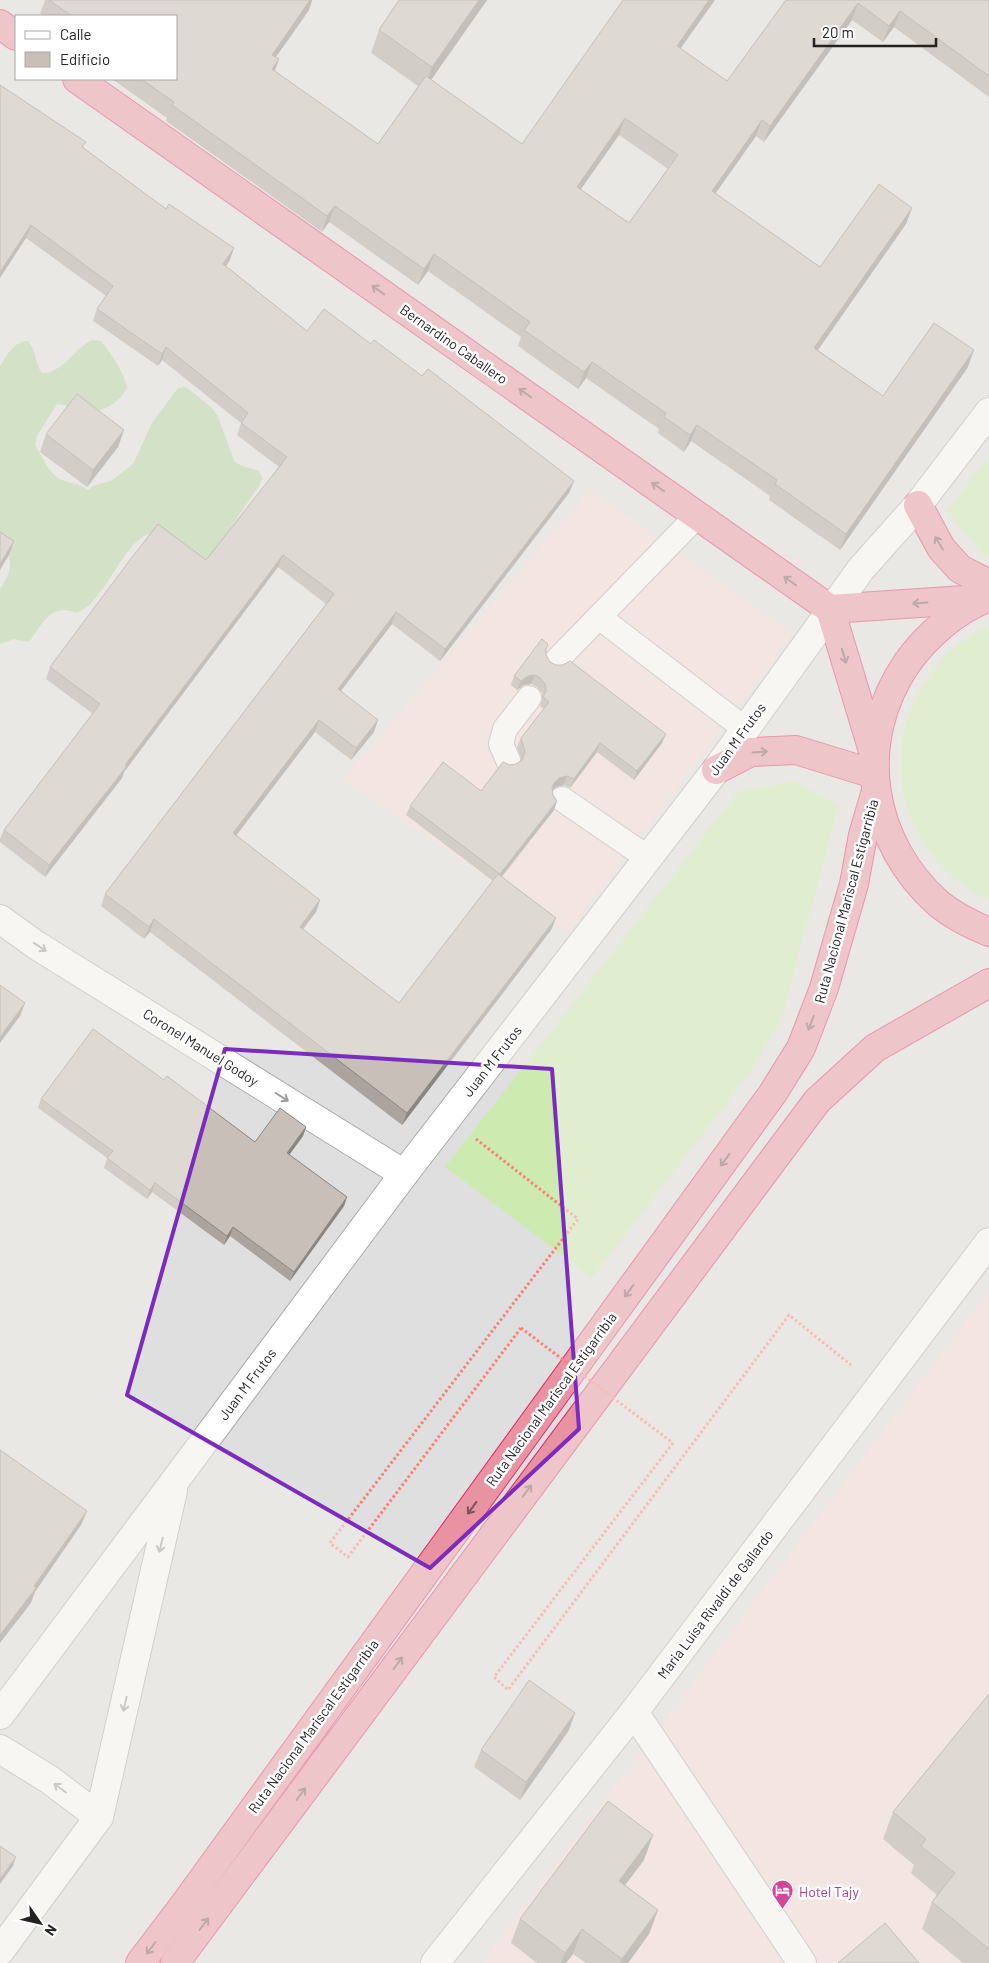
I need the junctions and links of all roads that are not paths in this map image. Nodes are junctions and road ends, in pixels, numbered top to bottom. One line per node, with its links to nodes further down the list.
1 (0, 24): 2 (highway)
2 (15, 35)
3 (78, 80): 6 (highway, Bernardino Caballero, one-way to 3)
4 (989, 412): 5 (street, Juan M Frutos)
5 (918, 505): 7 (highway, one-way to 5); 8 (street, Juan M Frutos)
6 (698, 515): 8 (highway, Bernardino Caballero, one-way to 6); 9 (lane)
7 (988, 593): 8 (highway, one-way to 8); 15 (highway)
8 (830, 609): 12 (street, Juan M Frutos); 15 (highway, one-way to 15)
9 (599, 617): 10 (lane); 12 (lane)
10 (556, 661)
11 (529, 698): 13 (lane)
12 (745, 729): 14 (street, Juan M Frutos)
13 (508, 760)
14 (716, 770): 15 (highway, one-way to 15); 17 (street, Juan M Frutos)
15 (875, 774): 19 (highway); 29 (highway, Ruta Nacional Mariscal Estigarribia, one-way to 29)
16 (562, 799): 17 (lane)
17 (648, 858): 21 (street, Juan M Frutos)
18 (0, 919): 21 (street, Coronel Manuel Godoy, one-way to 21)
19 (989, 932)
20 (989, 983): 30 (highway, one-way to 20)
21 (404, 1174): 23 (street, Juan M Frutos)
22 (989, 1242): 24 (street, Maria Luisa Rivaldi de Gallardo)
23 (175, 1480): 25 (street, Juan M Frutos); 27 (street, one-way to 27)
24 (634, 1712): 31 (street, Maria Luisa Rivaldi de Gallardo); 32 (street)
25 (0, 1715)
26 (0, 1749): 27 (street, one-way to 26)
27 (99, 1817): 28 (street)
28 (0, 1951)
29 (140, 1963)
30 (175, 1963)
31 (435, 1963)
32 (802, 1963)

